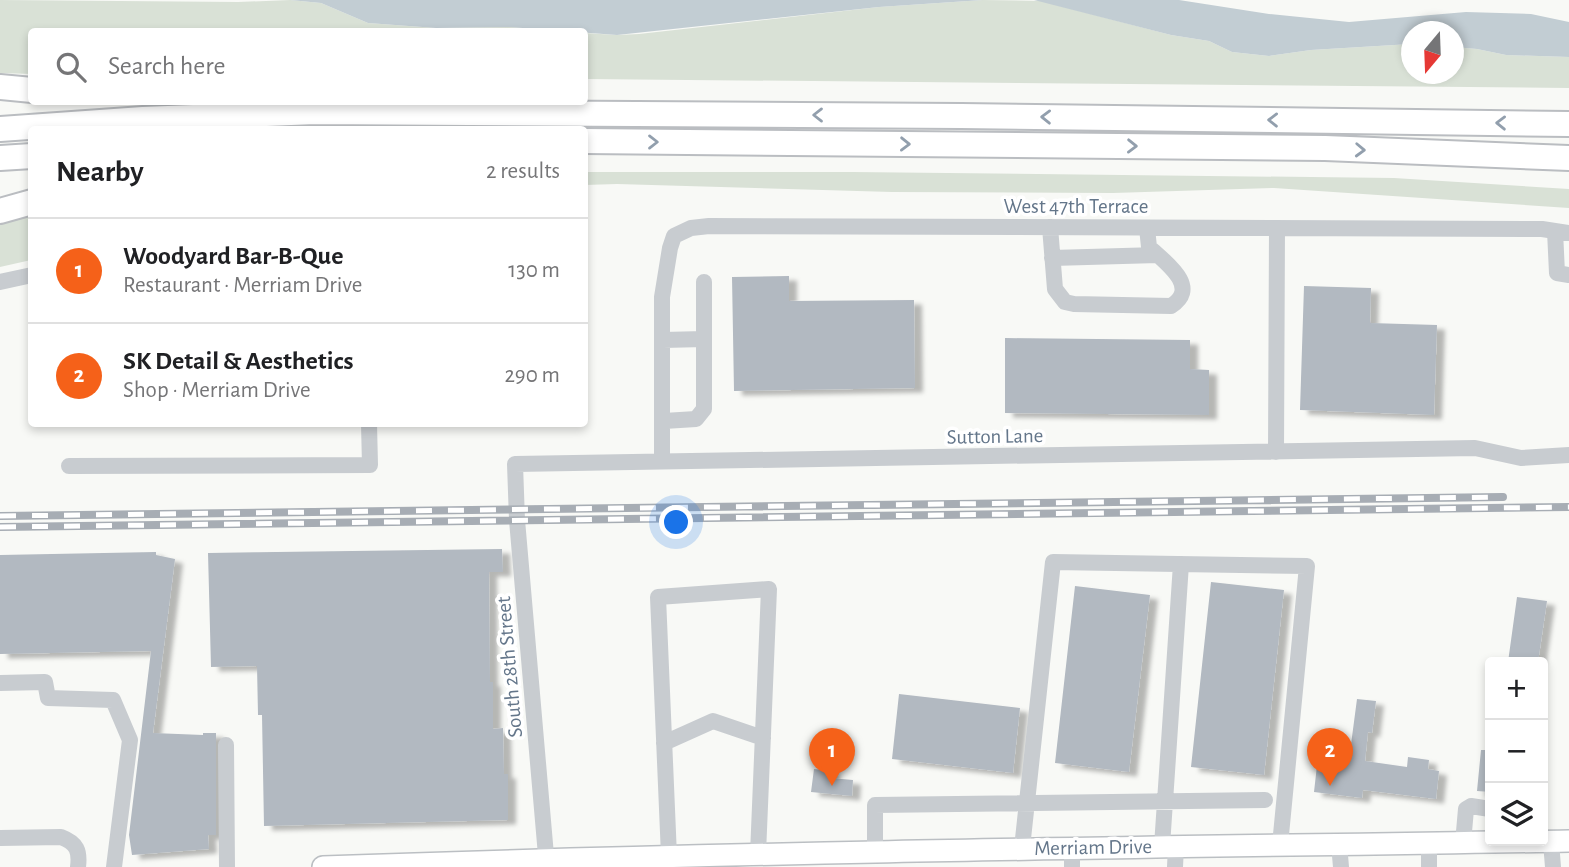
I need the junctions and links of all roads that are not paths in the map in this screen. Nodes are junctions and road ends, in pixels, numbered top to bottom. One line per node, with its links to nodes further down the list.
1 (0, 88): 2 (highway)
2 (28, 90)
3 (219, 105): 4 (highway)
4 (315, 112): 5 (highway, one-way to 4); 6 (highway)
5 (1569, 124)
6 (43, 126)
7 (28, 127): 8 (highway)
8 (0, 129)
9 (588, 141): 12 (highway, one-way to 12)
10 (28, 156): 11 (highway)
11 (0, 158)
12 (1569, 158)
13 (28, 203): 14 (highway)
14 (0, 211)
15 (1050, 227): 16 (street, West 47th Terrace); 20 (street); 26 (street, West 47th Terrace)
16 (1147, 228): 17 (street, West 47th Terrace); 19 (street)
17 (1278, 228): 18 (street, West 47th Terrace); 29 (street)
18 (1555, 231): 21 (street)
19 (1158, 256): 20 (street); 20 (street)
20 (1052, 258)
21 (1569, 275)
22 (28, 276): 23 (street)
23 (0, 282)
24 (704, 282): 25 (street)
25 (704, 339): 26 (street); 27 (street)
26 (663, 340): 27 (street)
27 (664, 421): 31 (street)
28 (369, 427): 33 (street)
29 (1276, 452): 30 (street, Sutton Lane); 31 (street, Sutton Lane)
30 (1569, 455)
31 (662, 460): 32 (street, Sutton Lane)
32 (515, 464): 55 (street, South 28th Street)
33 (69, 466)
34 (1181, 564): 40 (street); 41 (street); 48 (street)
35 (0, 683): 58 (street)
36 (763, 738): 37 (street); 37 (street); 52 (street)
37 (664, 743): 53 (street)
38 (226, 745): 59 (street)
39 (1265, 800): 40 (street)
40 (1165, 802): 41 (street); 51 (street)
41 (1027, 804): 49 (street); 50 (street)
42 (1485, 807): 46 (street)
43 (0, 838): 57 (street)
44 (1549, 841): 46 (main road, Merriam Drive); 63 (street)
45 (1429, 843): 46 (main road, Merriam Drive); 47 (main road, Merriam Drive); 62 (street)
46 (1463, 843)
47 (1339, 844): 48 (main road, Merriam Drive); 61 (street)
48 (1280, 845): 51 (main road, Merriam Drive)
49 (1023, 848): 50 (main road, Merriam Drive); 54 (main road, Merriam Drive)
50 (875, 852): 52 (main road, Merriam Drive)
51 (1171, 853): 54 (main road, Merriam Drive)
52 (758, 854): 53 (main road, Merriam Drive)
53 (669, 856): 55 (main road, Merriam Drive)
54 (1072, 857)
55 (547, 863): 56 (main road, Merriam Drive)
56 (412, 865): 60 (main road, Merriam Drive)
57 (78, 867)
58 (114, 867)
59 (227, 867)
60 (323, 867)
61 (1340, 867)
62 (1429, 867)
63 (1553, 867)

